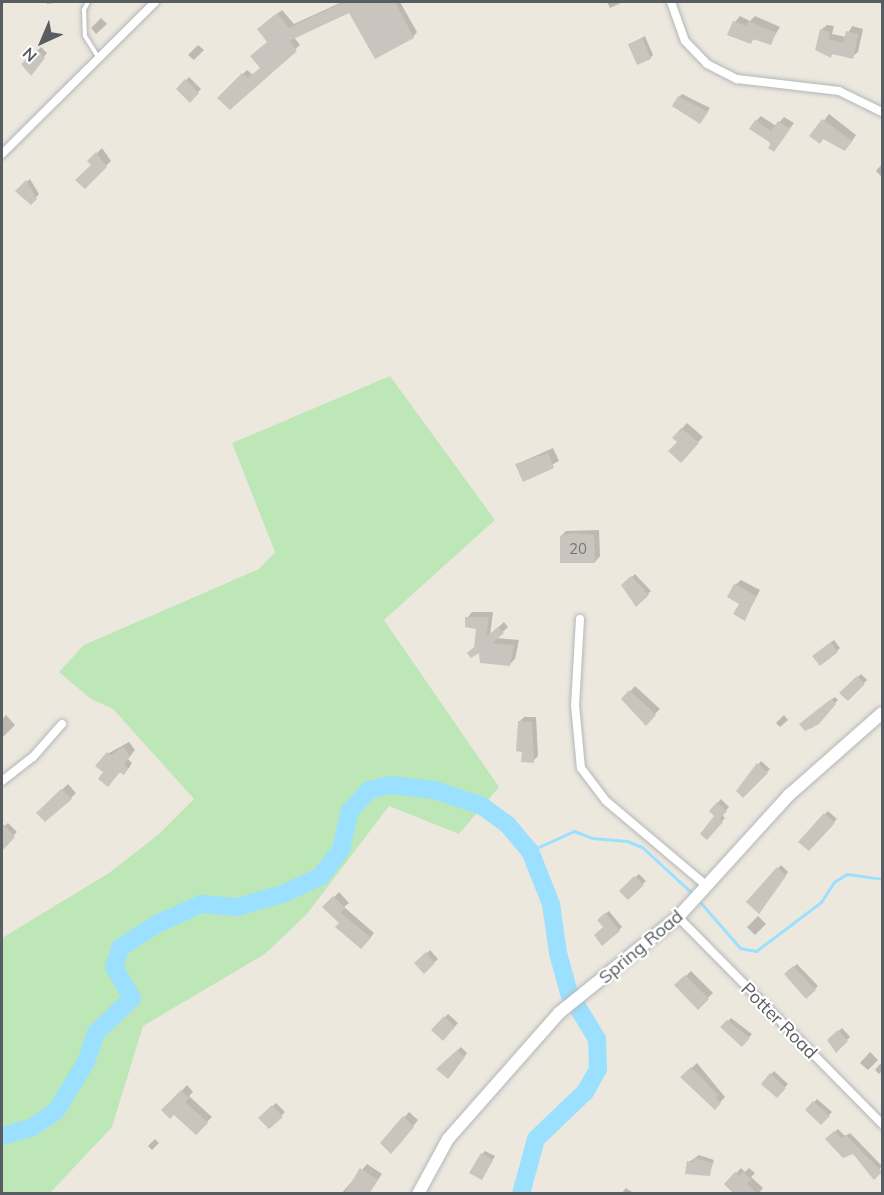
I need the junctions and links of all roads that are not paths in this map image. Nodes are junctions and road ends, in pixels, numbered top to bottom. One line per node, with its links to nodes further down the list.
1 (88, 2): 4 (lane)
2 (155, 2): 4 (street)
3 (671, 2): 5 (street)
4 (100, 59): 6 (street)
5 (882, 112)
6 (2, 154)
7 (580, 620): 11 (street)
8 (882, 713): 11 (street, Spring Road)
9 (62, 724): 10 (street)
10 (2, 782)
11 (707, 886): 12 (street, Spring Road)
12 (678, 917): 13 (street, Potter Road); 14 (street, Spring Road)
13 (882, 1124)
14 (418, 1194)

